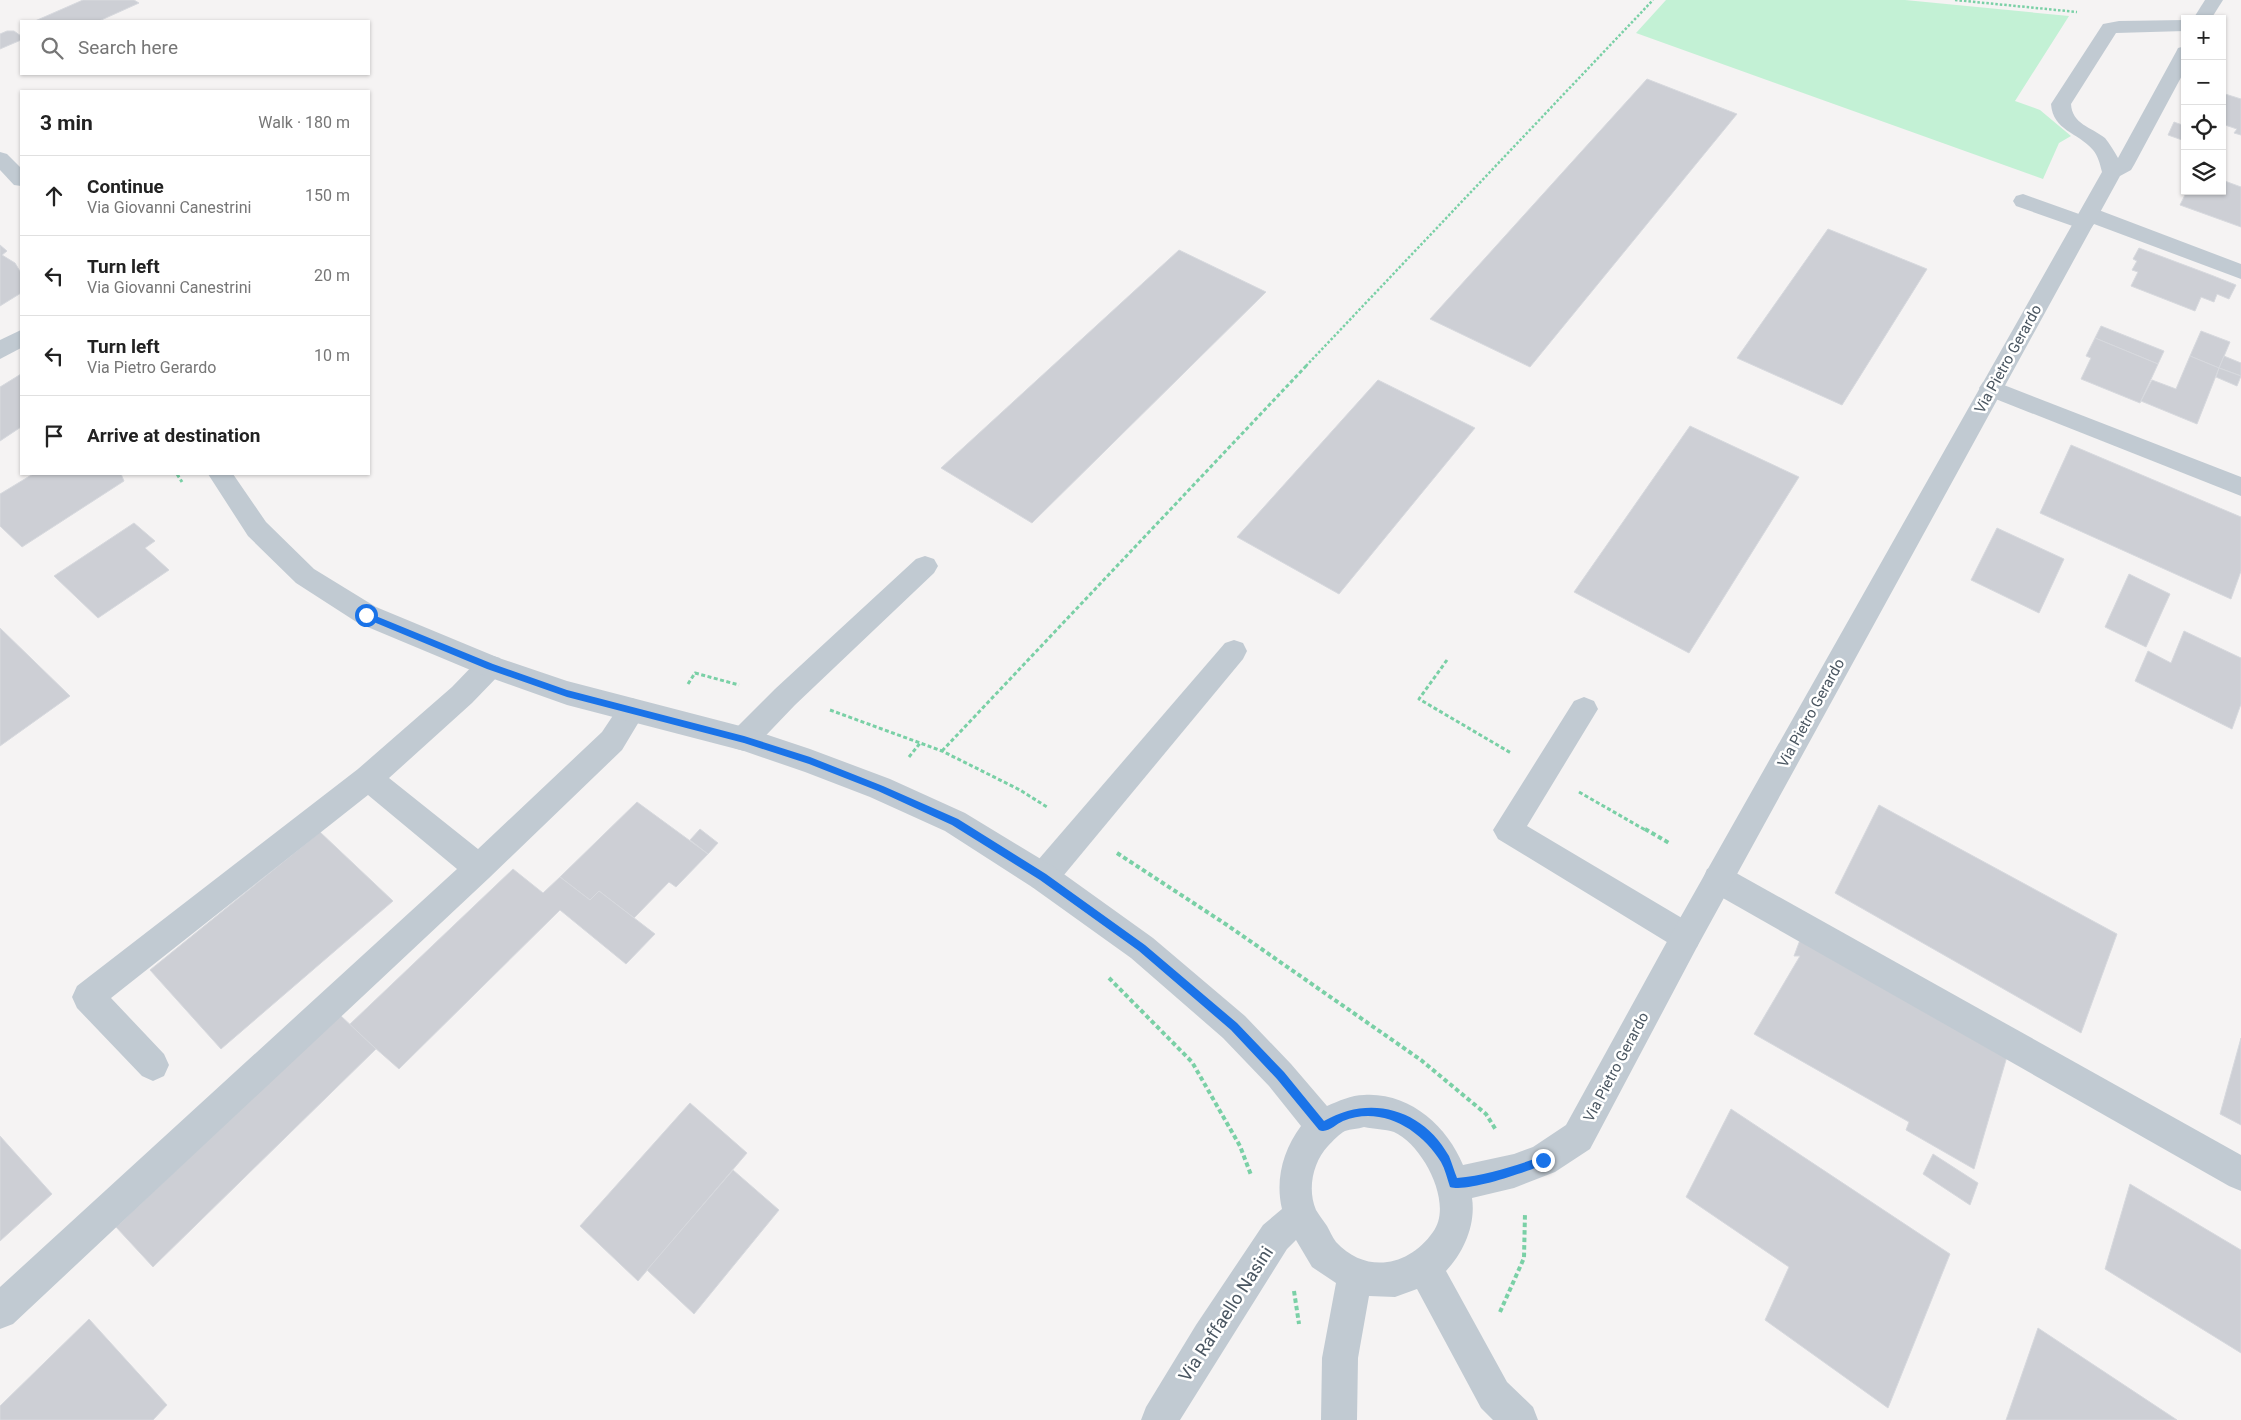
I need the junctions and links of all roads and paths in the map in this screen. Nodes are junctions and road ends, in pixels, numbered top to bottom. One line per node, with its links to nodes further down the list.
1 (1653, 0): 34 (path)
2 (1954, 0): 4 (path)
3 (2213, 0): 5 (street)
4 (2086, 13)
5 (2204, 15)
6 (2176, 27): 8 (street)
7 (2181, 59): 9 (street, Via Pietro Gerardo)
8 (2099, 144): 9 (street); 11 (street)
9 (2134, 144): 11 (street, Via Pietro Gerardo)
10 (0, 158): 12 (street)
11 (2112, 172): 14 (street, Via Pietro Gerardo)
12 (20, 179)
13 (2023, 201): 14 (street)
14 (2086, 219): 15 (street); 18 (street, Via Pietro Gerardo)
15 (2241, 272)
16 (20, 339): 17 (street)
17 (0, 351)
18 (1991, 388): 21 (street); 40 (street, Via Pietro Gerardo)
19 (178, 475): 22 (path)
20 (221, 475): 26 (street)
21 (2241, 487)
22 (187, 489)
23 (924, 566): 33 (street)
24 (1234, 651): 39 (street)
25 (1447, 660): 29 (path)
26 (490, 666): 32 (street); 35 (street)
27 (695, 673): 28 (path)
28 (746, 687)
29 (1424, 692)
30 (822, 707): 34 (path)
31 (1584, 709): 41 (street)
32 (632, 710): 33 (street); 38 (street)
33 (744, 739): 39 (street)
34 (942, 750): 36 (path)
35 (368, 778): 38 (street); 43 (street)
36 (1049, 808)
37 (1108, 847): 45 (path)
38 (479, 868): 52 (street)
39 (1043, 877): 44 (street)
40 (1718, 879): 41 (street, Via Pietro Gerardo); 46 (street)
41 (1686, 937): 48 (street, Via Pietro Gerardo)
42 (1105, 975): 47 (path)
43 (153, 1065)
44 (1323, 1127): 48 (street); 49 (street)
45 (1500, 1137)
46 (2241, 1174)
47 (1254, 1183)
48 (1454, 1183): 50 (street)
49 (1302, 1217): 51 (street); 53 (street, Via Raffaello Nasini)
50 (1425, 1268): 51 (street); 55 (street)
51 (1355, 1275): 54 (street)
52 (0, 1311)
53 (1159, 1420)
54 (1339, 1420)
55 (1520, 1420)

